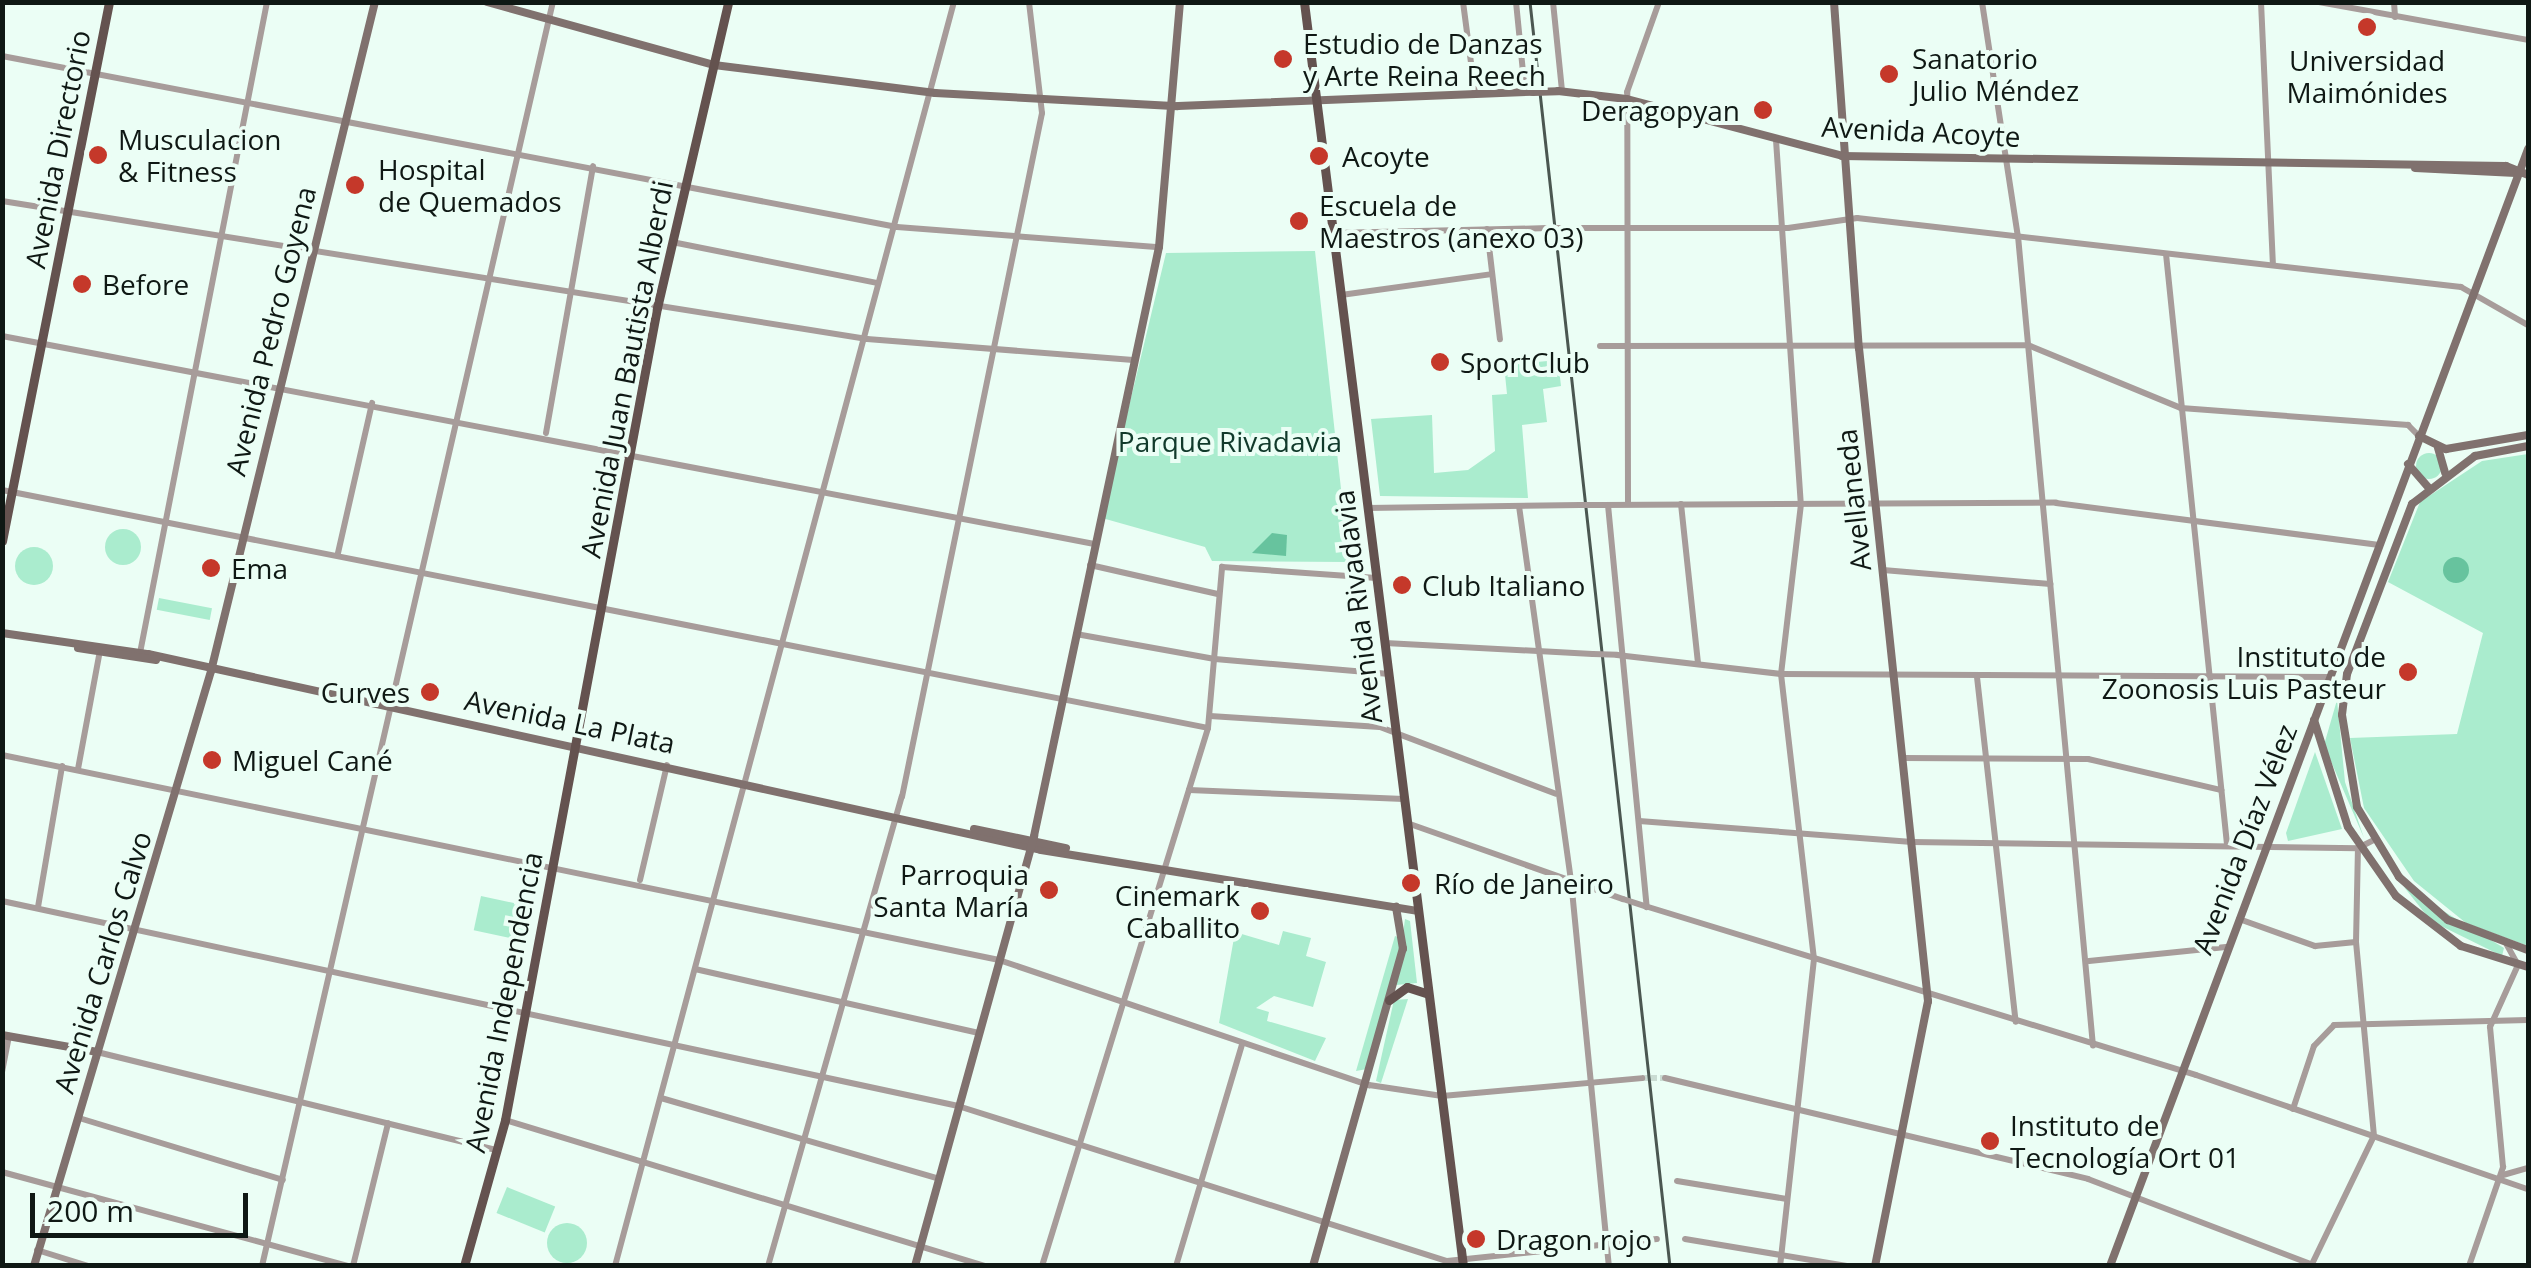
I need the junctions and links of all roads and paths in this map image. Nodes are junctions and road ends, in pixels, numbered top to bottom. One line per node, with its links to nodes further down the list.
1 (108, 2): 25 (main road, Avenida Directorio)
2 (266, 2): 32 (street)
3 (375, 2): 35 (main road, Avenida Pedro Goyena)
4 (487, 2): 21 (main road, Avenida Acoyte)
5 (553, 2): 21 (street)
6 (728, 2): 24 (main road, Avenida Juan Bautista Alberdi)
7 (954, 2): 28 (street)
8 (1030, 2): 30 (street)
9 (1180, 2): 34 (main road)
10 (1304, 2): 33 (main road, Avenida Rivadavia)
11 (1463, 2): 29 (street)
12 (1516, 2): 27 (street)
13 (1553, 2): 26 (street)
14 (1659, 2): 31 (street)
15 (1834, 2): 39 (main road, Avellaneda)
16 (1982, 2): 40 (street)
17 (2262, 2): 41 (street)
18 (2318, 2): 20 (street)
19 (2394, 2): 20 (street)
20 (2395, 17): 22 (street)
21 (548, 18): 24 (main road, Avenida Acoyte); 38 (street)
22 (2528, 40)
23 (2, 56): 25 (street)
24 (714, 65): 28 (main road, Avenida Acoyte); 44 (main road, Avenida Juan Bautista Alberdi)
25 (95, 74): 32 (street); 46 (main road, Avenida Directorio)
26 (1560, 91): 27 (main road, Avenida Acoyte, bridge); 31 (main road, Avenida Acoyte)
27 (1529, 92): 29 (main road, Avenida Acoyte)
28 (935, 93): 30 (main road, Avenida Acoyte); 48 (street)
29 (1475, 93): 33 (main road, Avenida Acoyte)
30 (1040, 98): 34 (main road, Avenida Acoyte); 53 (street)
31 (1627, 99): 36 (main road, Avenida Acoyte); 49 (street)
32 (247, 100): 35 (street); 55 (street)
33 (1316, 100): 34 (main road, Avenida Acoyte); 52 (main road, Avenida Rivadavia)
34 (1178, 106): 57 (main road)
35 (346, 118): 38 (street); 59 (main road, Avenida Pedro Goyena)
36 (1776, 140): 39 (main road, Avenida Acoyte); 50 (street)
37 (2528, 149): 43 (main road, Avenida Díaz Vélez)
38 (518, 151): 42 (street); 62 (street)
39 (1842, 156): 40 (main road, Avenida Acoyte); 47 (main road, Avellaneda)
40 (2005, 159): 41 (main road, Avenida Acoyte); 54 (street)
41 (2265, 160): 43 (main road, Avenida Acoyte); 60 (street)
42 (593, 166): 44 (street); 64 (street)
43 (2524, 174): 66 (main road, Avenida Díaz Vélez)
44 (686, 184): 48 (street); 56 (main road, Avenida Juan Bautista Alberdi)
45 (2, 201): 46 (street)
46 (66, 213): 55 (street); 72 (main road, Avenida Directorio)
47 (1848, 218): 50 (street); 54 (street); 77 (main road, Avellaneda)
48 (897, 226): 53 (street); 63 (street)
49 (1625, 228): 50 (street); 51 (street, bridge); 75 (street)
50 (1780, 228): 76 (street)
51 (1486, 229): 52 (street); 61 (street)
52 (1333, 233): 65 (main road, Avenida Rivadavia)
53 (1016, 235): 57 (street); 78 (street)
54 (2018, 236): 58 (street); 73 (street)
55 (219, 241): 59 (street); 80 (street)
56 (672, 242): 63 (street); 67 (main road, Avenida Juan Bautista Alberdi)
57 (1159, 247): 79 (main road)
58 (2166, 254): 60 (street); 83 (street)
59 (311, 256): 62 (street); 81 (main road, Avenida Pedro Goyena)
60 (2273, 265): 66 (street)
61 (1492, 274): 65 (street); 71 (street)
62 (488, 282): 64 (street); 84 (street)
63 (878, 284): 70 (street)
64 (570, 294): 67 (street); 85 (street)
65 (1341, 295): 103 (main road, Avenida Rivadavia)
66 (2472, 297): 68 (street); 87 (main road, Avenida Díaz Vélez)
67 (656, 308): 70 (street); 89 (main road, Avenida Juan Bautista Alberdi)
68 (2528, 326)
69 (2, 336): 72 (street)
70 (868, 339): 78 (street); 93 (street)
71 (1500, 339)
72 (42, 342): 80 (street); 95 (main road, Avenida Directorio)
73 (2028, 345): 77 (street); 83 (street); 96 (street)
74 (1600, 346): 75 (street)
75 (1622, 346): 76 (street); 98 (street)
76 (1788, 348): 77 (street); 100 (street)
77 (1859, 348): 101 (main road, Avellaneda)
78 (992, 349): 79 (street); 104 (street)
79 (1134, 360): 110 (main road)
80 (195, 373): 81 (street); 105 (street)
81 (278, 388): 82 (street); 107 (main road, Avenida Pedro Goyena)
82 (372, 403): 84 (street); 112 (street)
83 (2181, 408): 87 (street); 106 (street)
84 (457, 417): 85 (street); 114 (street)
85 (546, 433): 89 (street)
86 (2528, 435): 90 (main road)
87 (2418, 436): 90 (main road); 91 (main road, Avenida Díaz Vélez)
88 (2528, 446): 92 (main road)
89 (630, 448): 93 (street); 119 (main road, Avenida Juan Bautista Alberdi)
90 (2438, 448): 92 (main road)
91 (2408, 464): 94 (main road); 111 (main road, Avenida Díaz Vélez)
92 (2440, 481): 94 (main road)
93 (825, 488): 104 (street); 123 (street)
94 (2430, 488): 108 (main road)
95 (7, 491): 105 (street); 109 (main road, Avenida Directorio)
96 (2042, 503): 101 (street); 106 (street); 117 (street)
97 (1605, 504): 98 (street); 102 (street, bridge); 127 (street)
98 (1628, 504): 99 (street)
99 (1682, 504): 100 (street); 131 (street)
100 (1801, 504): 101 (street); 135 (street)
101 (1877, 505): 115 (main road, Avellaneda)
102 (1519, 506): 103 (street); 125 (street)
103 (1368, 508): 116 (main road, Avenida Rivadavia)
104 (953, 515): 110 (street); 133 (street)
105 (165, 519): 107 (street); 126 (street)
106 (2192, 520): 111 (street); 136 (street)
107 (243, 534): 112 (street); 132 (main road, Avenida Pedro Goyena)
108 (2399, 537): 111 (main road); 141 (main road)
109 (2, 541)
110 (1094, 544): 113 (main road)
111 (2379, 545): 140 (main road, Avenida Díaz Vélez)
112 (338, 553): 114 (street)
113 (1090, 565): 118 (street); 121 (main road)
114 (426, 570): 119 (street); 143 (street)
115 (1883, 570): 117 (street); 137 (main road, Avellaneda)
116 (1378, 578): 118 (street); 122 (main road, Avenida Rivadavia)
117 (2050, 584): 138 (street)
118 (1218, 594): 130 (street)
119 (603, 606): 123 (street); 148 (main road, Avenida Juan Bautista Alberdi)
120 (2, 632): 124 (main road, Avenida La Plata)
121 (1076, 634): 130 (street); 142 (main road)
122 (1385, 643): 125 (street); 134 (main road, Avenida Rivadavia)
123 (780, 644): 133 (street); 156 (street)
124 (74, 646): 126 (main road, Avenida La Plata); 128 (main road, Avenida La Plata)
125 (1534, 651): 127 (street, bridge); 160 (street)
126 (140, 653): 128 (main road); 129 (main road, Avenida La Plata)
127 (1620, 656): 131 (street); 163 (street)
128 (103, 657): 129 (main road, Avenida La Plata); 155 (street)
129 (156, 660): 132 (main road, Avenida La Plata)
130 (1215, 660): 134 (street); 144 (street)
131 (1698, 663): 135 (street)
132 (211, 671): 143 (main road, Avenida La Plata); 157 (main road, Avenida Carlos Calvo)
133 (926, 672): 142 (street); 162 (street)
134 (1388, 674): 147 (main road, Avenida Rivadavia)
135 (1781, 674): 137 (street); 168 (street)
136 (2208, 674): 138 (street); 140 (street); 159 (street)
137 (1896, 676): 139 (street); 151 (main road, Avellaneda)
138 (2060, 676): 139 (street); 150 (street)
139 (1977, 677): 152 (street)
140 (2330, 677): 141 (main road); 145 (main road, Avenida Díaz Vélez)
141 (2343, 696): 169 (main road)
142 (1062, 699): 146 (street); 167 (main road)
143 (394, 707): 148 (main road, Avenida La Plata); 165 (street)
144 (1210, 716): 146 (street); 147 (street)
145 (2314, 720): 174 (main road, Avenida Díaz Vélez); 177 (main road)
146 (1208, 728): 158 (street)
147 (1395, 734): 160 (street); 161 (main road, Avenida Rivadavia)
148 (579, 746): 153 (main road, Avenida La Plata); 178 (main road, Avenida Independencia)
149 (2, 756): 154 (street)
150 (2068, 757): 152 (street); 159 (street); 172 (street)
151 (1903, 758): 152 (street); 170 (main road, Avellaneda)
152 (1988, 759): 171 (street)
153 (668, 764): 156 (main road, Avenida La Plata); 180 (street)
154 (62, 766): 155 (street); 184 (street)
155 (78, 768): 157 (street)
156 (746, 781): 162 (main road, Avenida La Plata); 182 (street)
157 (178, 788): 165 (street); 189 (main road, Avenida Carlos Calvo)
158 (1189, 790): 161 (street); 179 (street)
159 (2221, 790): 173 (street)
160 (1556, 794): 181 (street)
161 (1404, 798): 164 (main road, Avenida Rivadavia)
162 (896, 813): 166 (main road, Avenida La Plata); 190 (street)
163 (1638, 821): 168 (street); 186 (street)
164 (1407, 823): 181 (street); 187 (main road, Avenida Rivadavia)
165 (365, 824): 178 (street); 198 (street)
166 (974, 829): 167 (main road, Avenida La Plata); 175 (main road, Avenida La Plata)
167 (1034, 836): 175 (main road); 176 (main road, Avenida La Plata)
168 (1802, 838): 170 (street); 195 (street)
169 (2374, 840): 177 (street); 192 (main road)
170 (1912, 842): 171 (street); 201 (main road, Avellaneda)
171 (1999, 843): 172 (street); 208 (street)
172 (2076, 843): 173 (street); 197 (street)
173 (2227, 844): 174 (street)
174 (2268, 845): 177 (street); 188 (main road, Avenida Díaz Vélez)
175 (1032, 847): 176 (main road, Avenida La Plata); 196 (main road)
176 (1067, 848): 179 (main road, Avenida La Plata)
177 (2358, 848): 191 (street); 199 (main road)
178 (554, 863): 180 (street); 206 (main road, Avenida Independencia)
179 (1165, 866): 185 (main road, Avenida La Plata); 205 (street)
180 (640, 880): 182 (street)
181 (1570, 880): 186 (street, bridge); 222 (street)
182 (714, 895): 190 (street); 200 (street)
183 (2, 901): 184 (street)
184 (38, 907): 189 (street)
185 (1396, 907): 187 (main road, Avenida La Plata); 203 (main road)
186 (1646, 907): 195 (street)
187 (1417, 910): 202 (main road, Avenida Rivadavia)
188 (2239, 919): 191 (street); 193 (main road, Avenida Díaz Vélez)
189 (135, 925): 198 (street); 216 (main road, Avenida Carlos Calvo)
190 (864, 928): 196 (street); 204 (street)
191 (2356, 942): 210 (street)
192 (2507, 945): 194 (main road); 199 (street)
193 (2228, 947): 197 (street); 218 (main road, Avenida Díaz Vélez)
194 (2528, 950)
195 (1814, 959): 201 (street); 228 (street)
196 (998, 960): 205 (street); 211 (main road)
197 (2088, 961): 215 (street)
198 (332, 966): 206 (street); 226 (street)
199 (2523, 966): 209 (street)
200 (695, 969): 204 (street); 213 (street)
201 (1928, 992): 208 (street); 233 (main road, Avellaneda)
202 (1428, 994): 203 (main road); 224 (main road, Avenida Rivadavia)
203 (1389, 1000): 223 (main road)
204 (844, 1002): 211 (street); 219 (street)
205 (1124, 1002): 214 (street); 236 (street)
206 (526, 1007): 213 (street); 231 (main road, Avenida Independencia)
207 (2528, 1020): 209 (street)
208 (2016, 1022): 215 (street)
209 (2491, 1022): 210 (street); 241 (street)
210 (2365, 1024): 229 (street); 234 (street)
211 (978, 1033): 227 (main road)
212 (6, 1036): 216 (main road); 217 (street)
213 (676, 1042): 219 (street); 225 (street)
214 (1242, 1044): 223 (street); 246 (street)
215 (2093, 1046): 218 (street)
216 (94, 1051): 226 (street); 230 (main road, Avenida Carlos Calvo)
217 (2, 1072)
218 (2180, 1073): 229 (street); 248 (main road, Avenida Díaz Vélez)
219 (822, 1075): 227 (street); 235 (street)
220 (1642, 1078): 222 (street)
221 (1665, 1078): 228 (street)
222 (1590, 1084): 224 (street); 255 (street)
223 (1369, 1085): 224 (street); 251 (main road)
224 (1442, 1096): 259 (main road, Avenida Rivadavia)
225 (660, 1098): 235 (street); 238 (street)
226 (302, 1100): 232 (street); 243 (street)
227 (958, 1106): 236 (street); 242 (main road)
228 (1796, 1107): 233 (street); 249 (street)
229 (2293, 1109): 234 (street)
230 (79, 1118): 243 (street); 245 (main road, Avenida Carlos Calvo)
231 (505, 1120): 237 (main road, Avenida Independencia); 238 (street)
232 (388, 1123): 237 (street); 264 (street)
233 (1902, 1134): 248 (street); 276 (main road, Avellaneda)
234 (2374, 1136): 241 (street); 260 (street)
235 (804, 1140): 242 (street); 250 (street)
236 (1080, 1146): 246 (street); 270 (street)
237 (498, 1150): 265 (main road, Avenida Independencia)
238 (644, 1159): 250 (street); 266 (street)
239 (2528, 1168): 241 (street)
240 (2, 1172): 245 (street)
241 (2502, 1175): 247 (street); 278 (street)
242 (939, 1179): 256 (main road)
243 (283, 1180): 254 (street)
244 (1676, 1181): 249 (street)
245 (58, 1182): 254 (street); 257 (main road, Avenida Carlos Calvo)
246 (1200, 1186): 251 (street); 271 (street)
247 (2528, 1189)
248 (2136, 1194): 260 (street); 277 (main road, Avenida Díaz Vélez)
249 (1787, 1199): 258 (street)
250 (786, 1202): 256 (street); 267 (street)
251 (1325, 1228): 259 (street); 272 (main road)
252 (1657, 1239): 255 (street)
253 (1684, 1239): 258 (street)
254 (268, 1241): 263 (street); 264 (street)
255 (1606, 1242): 259 (street); 273 (street)
256 (921, 1244): 268 (main road); 269 (street)
257 (38, 1250): 261 (main road, Avenida Carlos Calvo); 262 (street)
258 (1781, 1255): 274 (street); 275 (street)
259 (1462, 1263)
260 (2314, 1265)
261 (34, 1266)
262 (88, 1266)
263 (262, 1266)
264 (351, 1266)
265 (464, 1266)
266 (615, 1266)
267 (768, 1266)
268 (915, 1266)
269 (985, 1266)
270 (1042, 1266)
271 (1176, 1266)
272 (1312, 1266)
273 (1609, 1266)
274 (1780, 1266)
275 (1847, 1266)
276 (1875, 1266)
277 (2110, 1266)
278 (2469, 1266)

